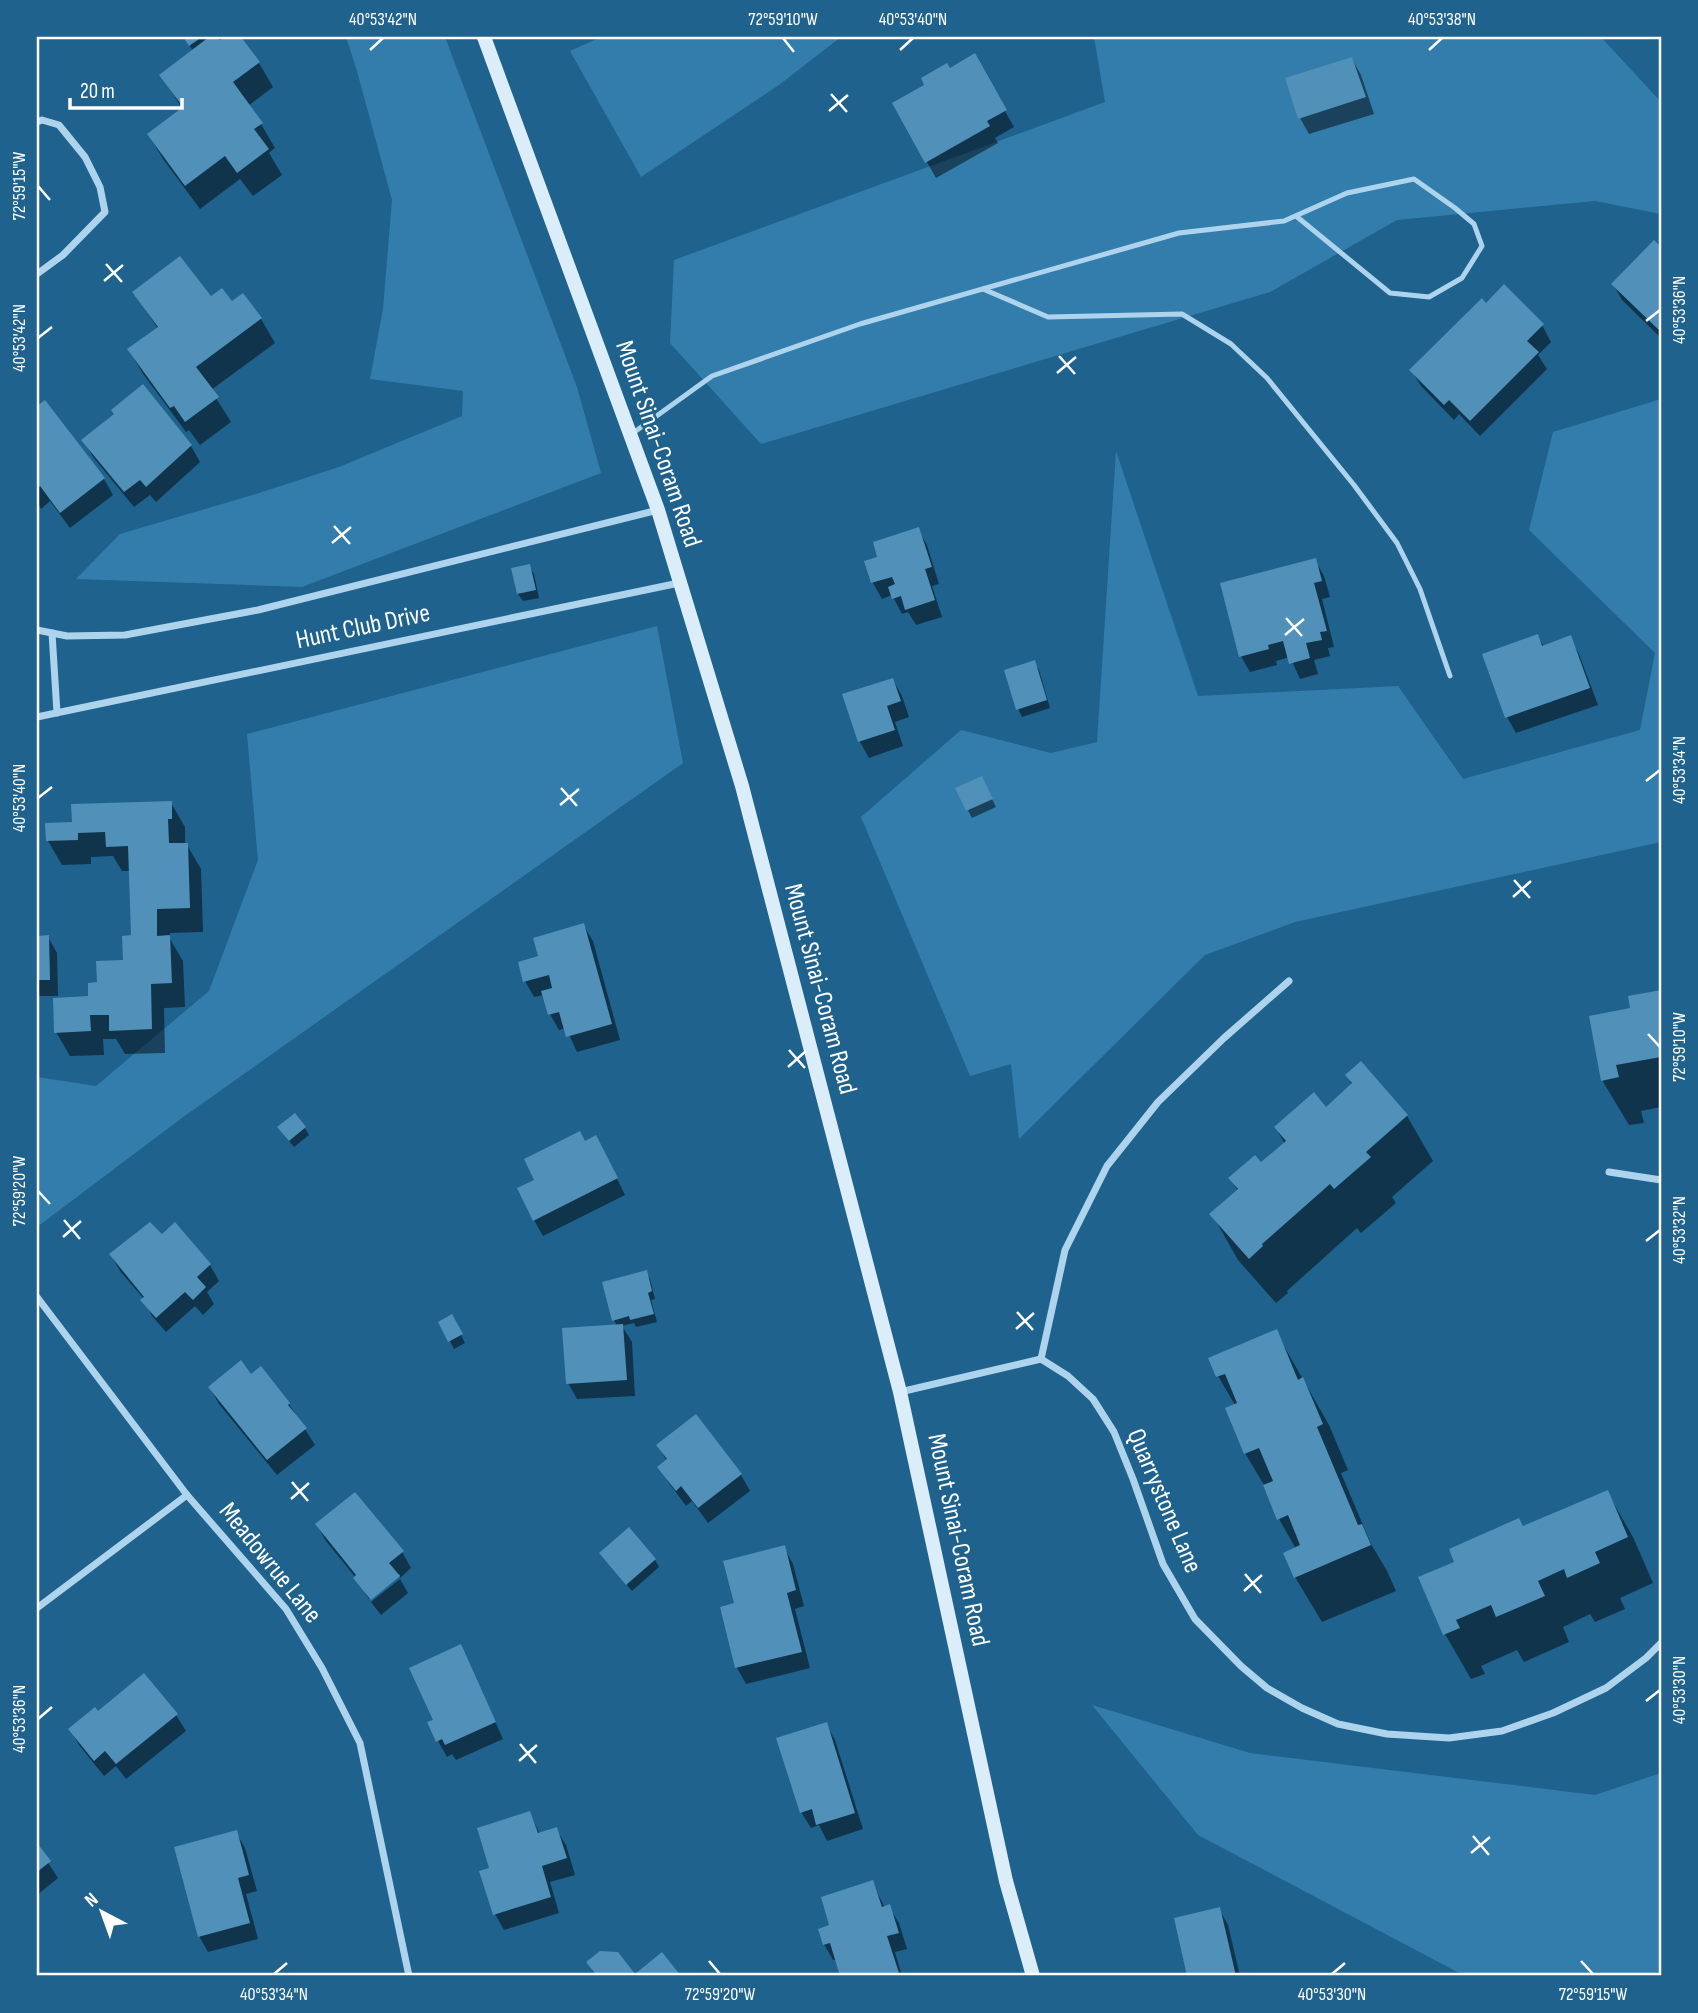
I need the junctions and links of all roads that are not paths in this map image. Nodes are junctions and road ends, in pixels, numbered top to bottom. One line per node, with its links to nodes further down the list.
1 (484, 37): 6 (main road, Mount Sinai-Coram Road)
2 (37, 122): 4 (street)
3 (1296, 216): 3 (lane); 5 (lane)
4 (37, 274)
5 (983, 289): 6 (lane); 11 (lane)
6 (630, 435): 7 (main road, Mount Sinai-Coram Road)
7 (658, 510): 8 (main road, Mount Sinai-Coram Road); 10 (street, Hunt Club Drive)
8 (679, 583): 12 (street, Hunt Club Drive); 19 (main road, Mount Sinai-Coram Road)
9 (37, 630): 10 (street, Hunt Club Drive)
10 (52, 633): 12 (street)
11 (1450, 676)
12 (57, 713): 13 (street, Hunt Club Drive)
13 (37, 717)
14 (1289, 981): 18 (street)
15 (1609, 1172): 16 (street)
16 (1661, 1180)
17 (37, 1297): 20 (street, Meadowrue Lane)
18 (1041, 1359): 19 (street); 22 (street, Quarrystone Lane)
19 (901, 1392): 24 (main road, Mount Sinai-Coram Road)
20 (187, 1495): 21 (street); 23 (street, Meadowrue Lane)
21 (37, 1608)
22 (1661, 1643)
23 (409, 1976)
24 (1033, 1976)

